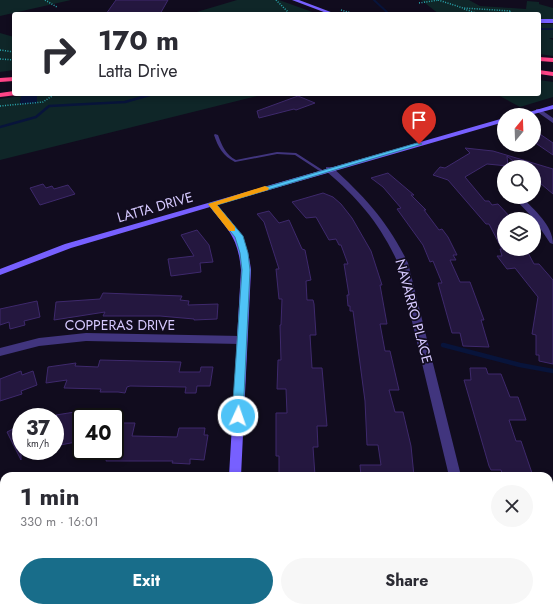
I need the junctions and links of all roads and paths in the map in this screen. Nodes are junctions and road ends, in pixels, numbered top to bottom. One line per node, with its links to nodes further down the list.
1 (45, 0): 6 (path)
2 (276, 0): 8 (path)
3 (294, 0): 9 (street)
4 (439, 0): 5 (path); 7 (path)
5 (419, 3)
6 (56, 7)
7 (463, 8): 10 (path); 11 (path)
8 (288, 12)
9 (328, 12)
10 (474, 12)
11 (510, 12)
12 (541, 21): 13 (street)
13 (553, 21)
14 (0, 50): 15 (path)
15 (7, 52): 16 (path); 17 (path)
16 (12, 52)
17 (12, 55)
18 (0, 59): 20 (path)
19 (541, 59): 21 (highway)
20 (12, 60)
21 (553, 60)
22 (541, 72): 23 (highway)
23 (553, 74)
24 (12, 79): 25 (highway)
25 (0, 80)
26 (12, 93): 27 (highway)
27 (0, 95)
28 (52, 96): 29 (path)
29 (0, 106)
30 (553, 107): 31 (street)
31 (541, 109)
32 (541, 112): 33 (street)
33 (553, 121)
34 (497, 122): 36 (street, LATTA DRIVE)
35 (216, 135): 36 (lane)
36 (325, 170): 37 (street, LATTA DRIVE); 44 (street, NAVARRO PLACE)
37 (212, 204): 40 (street, LATTA DRIVE); 41 (street)
38 (524, 204): 39 (street)
39 (553, 241)
40 (0, 272)
41 (241, 340): 42 (street, COPPERAS DRIVE); 43 (street)
42 (0, 352)
43 (235, 472)
44 (454, 472)

